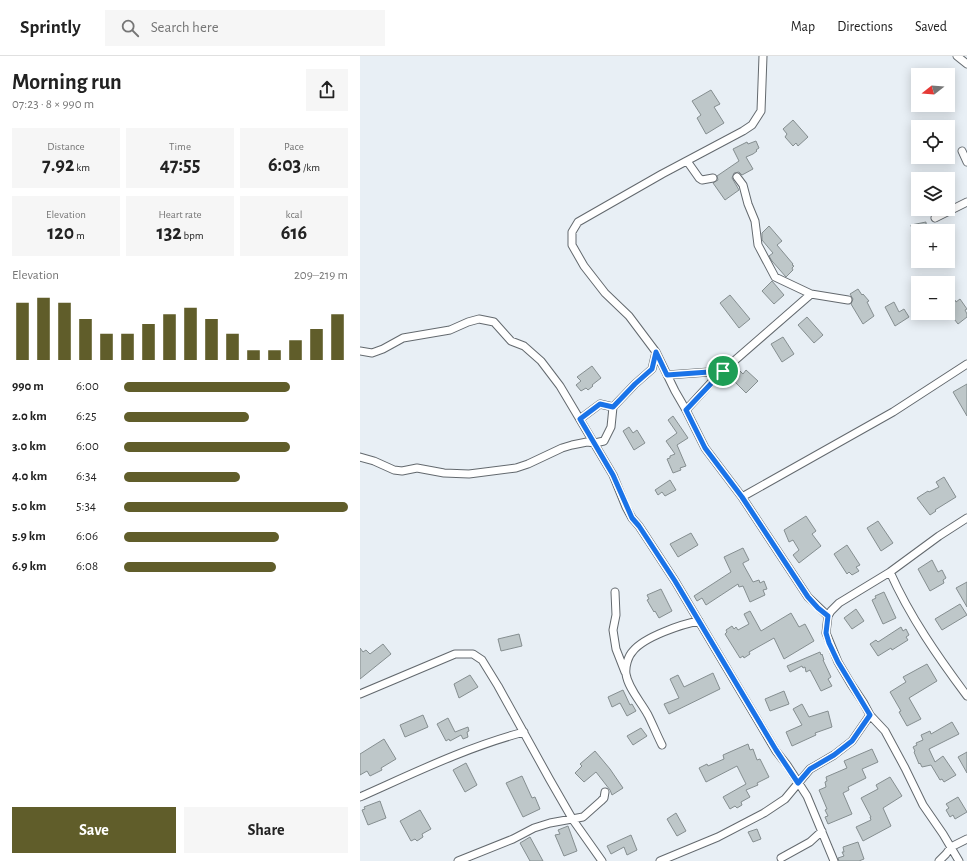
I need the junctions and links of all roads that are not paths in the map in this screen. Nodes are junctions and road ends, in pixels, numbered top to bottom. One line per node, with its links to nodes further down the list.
1 (763, 56): 5 (street)
2 (957, 56): 3 (street)
3 (967, 64)
4 (962, 151): 6 (street)
5 (687, 161): 8 (street); 14 (street)
6 (967, 162)
7 (737, 177): 11 (street)
8 (713, 178)
9 (967, 202): 10 (street)
10 (935, 218)
11 (811, 294): 12 (street); 16 (street)
12 (848, 300)
13 (360, 351): 20 (street)
14 (656, 352): 17 (street); 18 (street)
15 (967, 364): 23 (street)
16 (723, 371): 17 (street); 19 (street)
17 (667, 375): 19 (street)
18 (613, 407): 20 (street); 21 (street)
19 (686, 410): 23 (street)
20 (580, 419): 21 (street)
21 (595, 443): 22 (street); 28 (street)
22 (360, 457)
23 (742, 497): 27 (street)
24 (967, 518): 25 (street)
25 (890, 572): 27 (street); 31 (street)
26 (615, 592): 29 (street)
27 (828, 616): 32 (street)
28 (699, 621): 29 (street); 35 (street)
29 (626, 674): 34 (street)
30 (360, 694): 33 (street)
31 (967, 696)
32 (870, 715): 35 (street); 41 (street)
33 (524, 732): 37 (street); 38 (street)
34 (662, 745)
35 (798, 783): 39 (street); 45 (street)
36 (605, 792): 38 (street)
37 (360, 797)
38 (573, 820): 43 (street); 44 (street)
39 (822, 831): 42 (street); 46 (street)
40 (967, 839): 41 (street)
41 (951, 847): 47 (street); 48 (street)
42 (781, 858)
43 (458, 861)
44 (602, 861)
45 (660, 861)
46 (834, 861)
47 (939, 861)
48 (959, 861)

